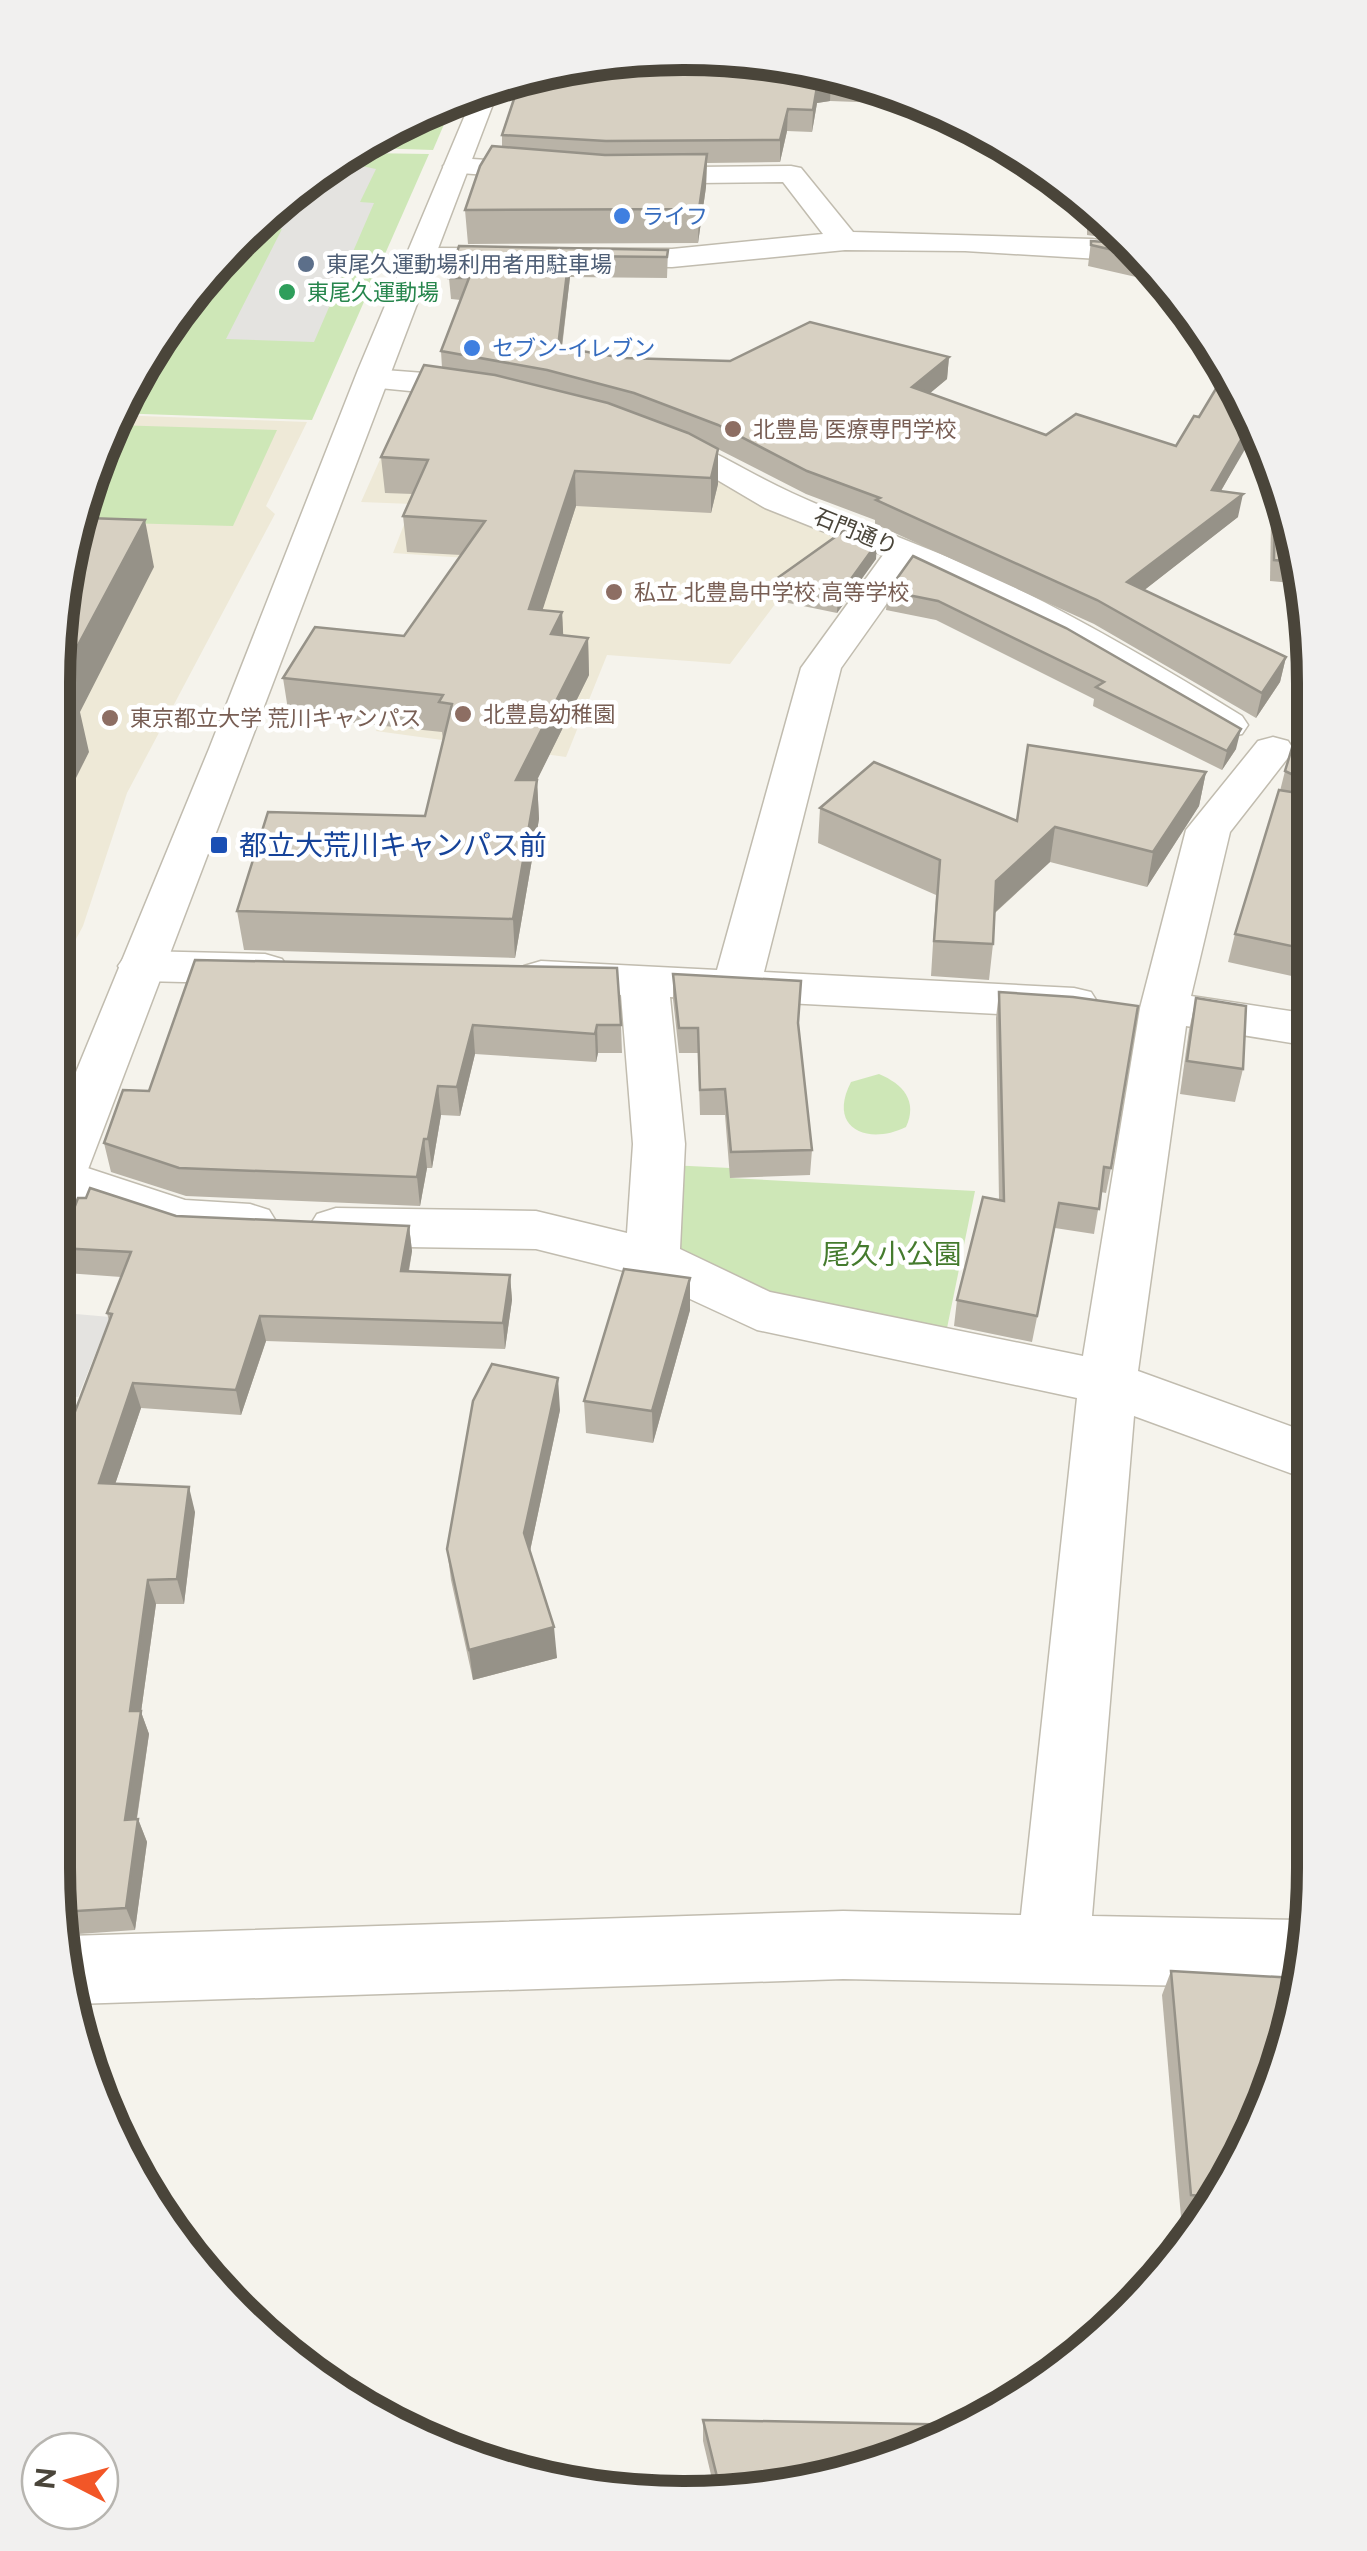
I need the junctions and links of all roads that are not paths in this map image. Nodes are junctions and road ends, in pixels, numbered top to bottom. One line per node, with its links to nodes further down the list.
1 (482, 104): 2 (street)
2 (457, 166): 3 (street); 5 (street)
3 (846, 241): 4 (street); 5 (street)
4 (1120, 253)
5 (420, 257): 6 (street)
6 (371, 380): 7 (street); 11 (street)
7 (526, 402)
8 (618, 426): 9 (street, 石門通り)
9 (905, 551): 10 (street, 石門通り); 15 (street)
10 (1291, 759): 16 (street)
11 (142, 966): 12 (street); 18 (street)
12 (311, 970)
13 (505, 975): 14 (street)
14 (644, 979): 15 (street); 20 (street)
15 (737, 985): 16 (street)
16 (1164, 1008): 17 (street); 21 (street)
17 (1297, 1027)
18 (70, 1149)
19 (70, 1189): 20 (street)
20 (652, 1258): 21 (street)
21 (1108, 1383): 22 (street); 23 (street)
22 (1297, 1452)
23 (1053, 1948): 24 (street); 25 (street)
24 (1291, 1954)
25 (79, 1970)

